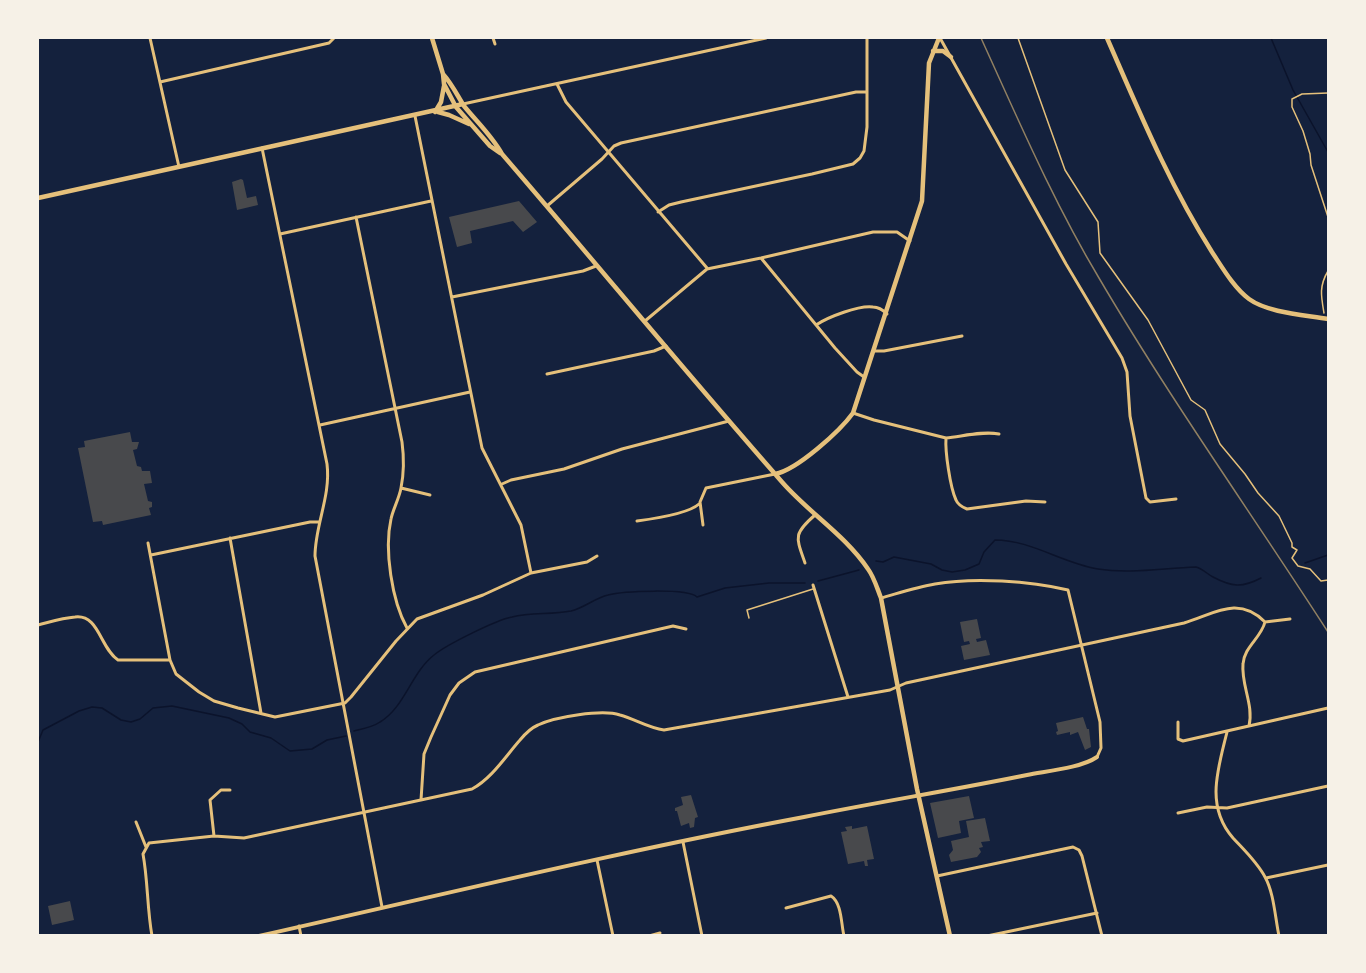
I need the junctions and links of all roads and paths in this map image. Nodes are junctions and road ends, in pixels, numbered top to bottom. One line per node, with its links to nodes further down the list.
1 (150, 38): 14 (street)
2 (334, 38): 14 (street)
3 (432, 38): 13 (main road)
4 (493, 38): 10 (street)
5 (766, 38): 16 (street)
6 (867, 38): 17 (street)
7 (939, 38): 11 (main road); 12 (street)
8 (1018, 38): 74 (path)
9 (1107, 38): 42 (main road)
10 (495, 44)
11 (933, 51): 12 (main road); 35 (main road)
12 (951, 57): 61 (street)
13 (443, 74): 15 (main road); 19 (main road)
14 (160, 82): 27 (street)
15 (444, 84): 20 (main road); 21 (main road)
16 (557, 84): 19 (street); 25 (street)
17 (867, 92): 25 (street); 31 (street)
18 (1329, 93): 33 (path)
19 (463, 104): 20 (main road); 26 (main road)
20 (456, 107): 21 (main road); 23 (main road)
21 (435, 112): 22 (main road); 23 (main road)
22 (415, 116): 24 (main road); 29 (street)
23 (474, 128): 26 (main road)
24 (262, 148): 27 (main road); 34 (street)
25 (608, 153): 30 (street); 31 (street)
26 (502, 154): 30 (main road)
27 (178, 167): 28 (main road)
28 (38, 198)
29 (431, 201): 32 (street); 40 (street)
30 (547, 206): 37 (main road)
31 (658, 212): 38 (street)
32 (356, 217): 34 (street); 51 (street)
33 (1329, 217)
34 (280, 234): 54 (street)
35 (910, 241): 36 (street); 41 (main road)
36 (761, 258): 38 (street); 44 (street)
37 (597, 266): 40 (street); 43 (main road)
38 (707, 269): 43 (street)
39 (1329, 271): 42 (path)
40 (451, 297): 50 (street)
41 (887, 314): 44 (street); 47 (main road)
42 (1328, 319)
43 (645, 321): 46 (main road)
44 (816, 325): 49 (street)
45 (962, 336): 47 (street)
46 (666, 346): 48 (street); 53 (main road)
47 (875, 351): 49 (main road)
48 (548, 374)
49 (866, 378): 52 (main road)
50 (470, 392): 51 (street); 58 (street)
51 (395, 409): 54 (street); 59 (street)
52 (854, 412): 56 (street); 57 (main road)
53 (729, 421): 57 (main road); 58 (street)
54 (320, 426): 66 (street)
55 (999, 434): 56 (street)
56 (946, 438): 63 (street)
57 (776, 474): 62 (street); 64 (main road)
58 (502, 484): 73 (street)
59 (401, 488): 60 (street); 81 (street)
60 (430, 495)
61 (1176, 499)
62 (700, 502): 65 (street); 67 (street)
63 (1045, 502)
64 (814, 515): 72 (street); 76 (main road)
65 (637, 521)
66 (319, 522): 68 (street); 87 (street)
67 (703, 525)
68 (230, 538): 70 (street); 89 (street)
69 (148, 543): 70 (street)
70 (151, 555): 84 (street)
71 (597, 556): 73 (street)
72 (805, 563)
73 (531, 573): 81 (street)
74 (1329, 580)
75 (813, 587): 77 (lane); 86 (street)
76 (882, 598): 83 (street); 85 (main road)
77 (749, 618)
78 (1290, 619): 79 (street)
79 (1265, 622): 83 (street); 91 (street)
80 (38, 625): 84 (street)
81 (407, 628): 87 (street)
82 (686, 629): 97 (street)
83 (1082, 645): 85 (street); 93 (street)
84 (170, 660): 89 (street)
85 (898, 688): 86 (street); 96 (main road)
86 (848, 697): 97 (street)
87 (345, 703): 89 (street); 99 (street)
88 (1329, 708): 91 (street)
89 (261, 713)
90 (1178, 722): 92 (street)
91 (1249, 726): 92 (street)
92 (1227, 732): 98 (street)
93 (1097, 757): 96 (street)
94 (1329, 786): 98 (street)
95 (230, 790): 102 (street)
96 (919, 796): 103 (street); 107 (main road)
97 (421, 800): 99 (street)
98 (1218, 809): 100 (street); 108 (street)
99 (364, 812): 102 (street); 109 (street)
100 (1178, 813)
101 (136, 822): 104 (street)
102 (214, 836): 104 (street)
103 (682, 842): 105 (street); 119 (street)
104 (146, 847): 114 (street)
105 (597, 860): 109 (street); 117 (street)
106 (1329, 864): 108 (street)
107 (936, 876): 111 (street); 121 (main road)
108 (1266, 878): 124 (street)
109 (382, 908): 112 (street)
110 (786, 908): 120 (street)
111 (1097, 913): 122 (street); 123 (street)
112 (299, 927): 115 (street); 116 (street)
113 (660, 933): 118 (street)
114 (152, 936)
115 (259, 936)
116 (301, 936)
117 (613, 936)
118 (649, 936)
119 (702, 936)
120 (844, 936)
121 (950, 936)
122 (987, 936)
123 (1102, 936)
124 (1279, 936)

